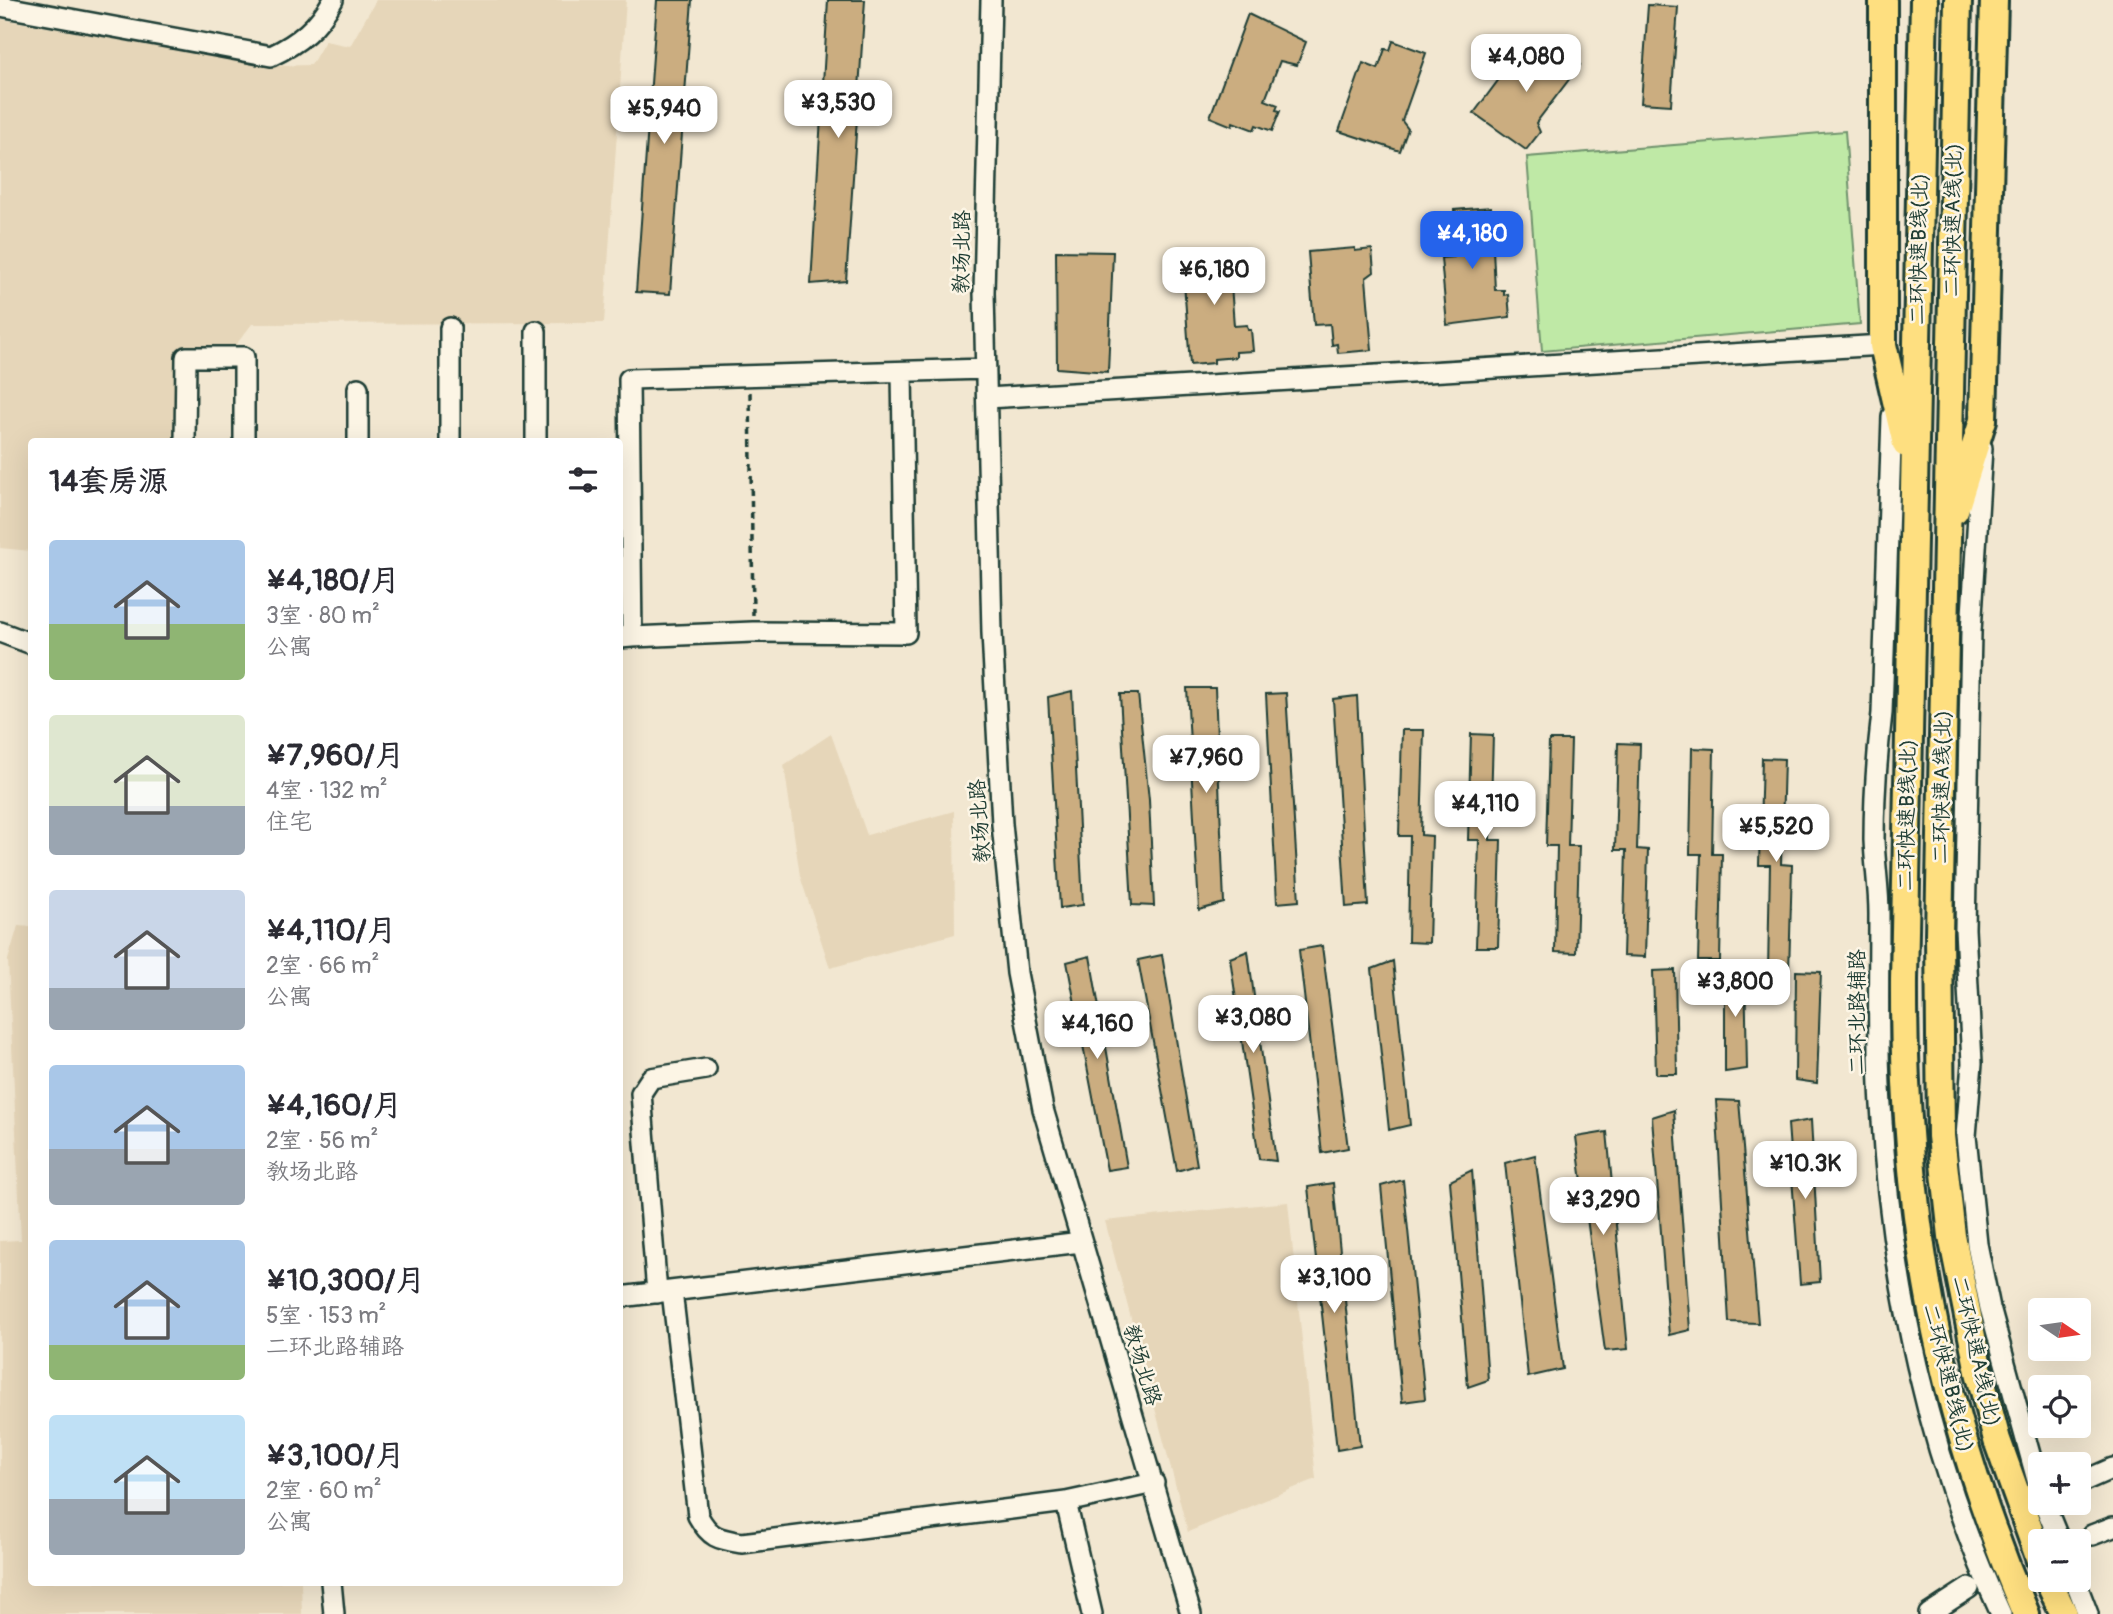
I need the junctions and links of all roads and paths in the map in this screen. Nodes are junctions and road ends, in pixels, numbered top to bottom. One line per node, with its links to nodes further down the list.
1 (333, 0): 7 (street)
2 (991, 0): 11 (street, 教场北路)
3 (1883, 0): 10 (highway)
4 (1924, 0): 23 (highway, 二环快速B线(北))
5 (1958, 0): 24 (highway, 二环快速A线(北))
6 (1994, 0): 17 (highway)
7 (0, 6)
8 (450, 328): 21 (street)
9 (536, 331): 22 (street)
10 (1883, 345): 15 (highway); 16 (street)
11 (986, 369): 12 (street); 16 (street, 教场北路)
12 (902, 372): 13 (street); 27 (street)
13 (750, 376): 25 (street); 27 (path)
14 (358, 388): 20 (street)
15 (1893, 394): 23 (highway); 50 (street, 二环北路辅路)
16 (987, 398): 31 (street, 教场北路)
17 (1983, 420): 24 (highway); 34 (street)
18 (185, 438): 19 (street)
19 (244, 438)
20 (358, 438)
21 (450, 438)
22 (536, 438)
23 (1914, 473): 51 (highway, 二环快速B线(北))
24 (1946, 539): 38 (highway, 二环快速A线(北))
25 (625, 562): 28 (street)
26 (0, 632): 29 (street)
27 (753, 632): 28 (street)
28 (626, 637)
29 (28, 642)
30 (706, 1069): 32 (street)
31 (1081, 1242): 32 (street); 37 (street, 教场北路)
32 (664, 1292): 33 (street); 39 (street)
33 (623, 1297)
34 (2029, 1452)
35 (2113, 1468): 36 (street)
36 (2091, 1478)
37 (1154, 1483): 39 (street); 48 (street, 教场北路)
38 (2028, 1492)
39 (1066, 1502): 47 (street)
40 (2113, 1527): 41 (street)
41 (2092, 1535)
42 (331, 1586): 46 (street)
43 (1969, 1588): 49 (street)
44 (2054, 1592): 52 (highway)
45 (2080, 1592): 53 (street)
46 (334, 1614)
47 (1092, 1614)
48 (1191, 1614)
49 (1929, 1614)
50 (2001, 1614)
51 (2026, 1614)
52 (2064, 1614)
53 (2088, 1614)

